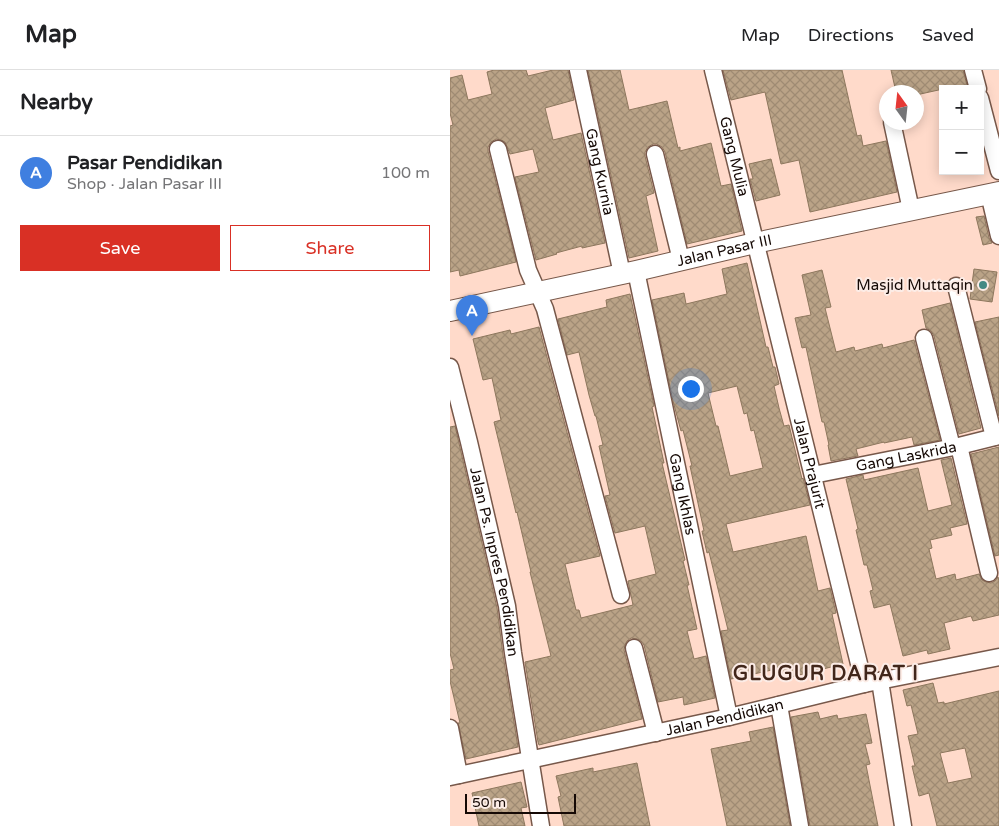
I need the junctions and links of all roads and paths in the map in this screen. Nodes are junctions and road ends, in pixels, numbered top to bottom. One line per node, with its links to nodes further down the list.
1 (578, 70): 15 (street, Gang Kurnia)
2 (713, 70): 13 (street, Gang Mulia)
3 (973, 70): 4 (street)
4 (977, 85)
5 (984, 113): 9 (street)
6 (894, 130): 11 (street)
7 (498, 148): 17 (street)
8 (654, 154): 14 (street)
9 (999, 171)
10 (994, 193): 11 (street, Jalan Pasar III); 12 (street)
11 (911, 210): 13 (street, Jalan Pasar III)
12 (999, 236)
13 (755, 243): 14 (street, Jalan Pasar III); 23 (street, Jalan Prajurit)
14 (681, 260): 15 (street, Jalan Pasar III)
15 (629, 272): 17 (street, Jalan Pasar III); 30 (street, Gang Ikhlas)
16 (956, 286): 21 (street)
17 (538, 292): 18 (street, Jalan Pasar III); 25 (street)
18 (450, 311)
19 (924, 338): 22 (street)
20 (450, 366): 33 (street, Jalan Ps. Inpres Pendidikan)
21 (996, 437): 22 (street, Gang Laskrida)
22 (956, 447): 23 (street, Gang Laskrida); 24 (street)
23 (812, 475): 28 (street, Jalan Prajurit)
24 (989, 573)
25 (621, 595)
26 (634, 648): 32 (street)
27 (999, 658): 28 (street, Jalan Pendidikan)
28 (872, 682): 29 (street, Jalan Pendidikan); 37 (street, Jalan Prajurit)
29 (779, 705): 30 (street, Jalan Pendidikan); 36 (street)
30 (729, 717): 32 (street, Jalan Pendidikan)
31 (450, 728): 34 (street)
32 (656, 733): 33 (street, Jalan Pendidikan)
33 (530, 760): 34 (street, Jalan Pendidikan); 35 (street, Jalan Ps. Inpres Pendidikan)
34 (454, 776)
35 (541, 826)
36 (800, 826)
37 (903, 826)

